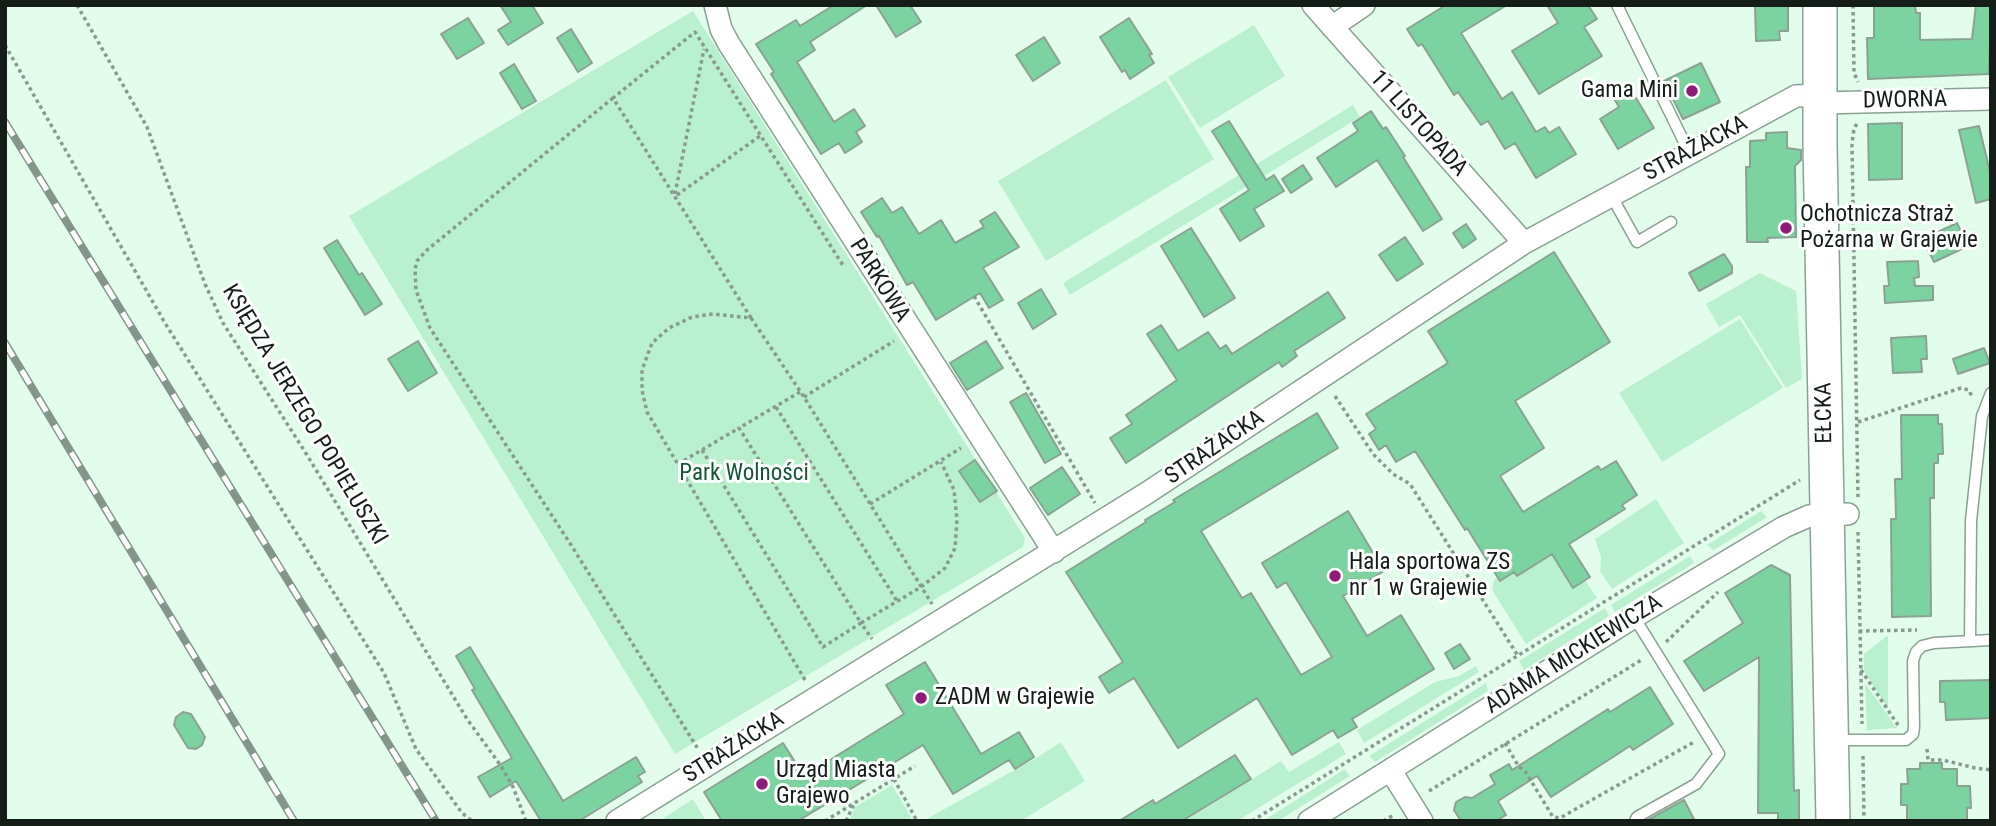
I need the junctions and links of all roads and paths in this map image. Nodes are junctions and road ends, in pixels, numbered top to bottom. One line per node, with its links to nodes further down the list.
1 (77, 5): 71 (path, KSIĘDZA JERZEGO POPIEŁUSZKI)
2 (715, 5): 25 (street, PARKOWA)
3 (1313, 5): 9 (street, 11 LISTOPADA)
4 (1364, 5): 9 (street)
5 (1617, 5): 17 (lane)
6 (1820, 5): 12 (main road, EŁCKA)
7 (1839, 5): 12 (main road, EŁCKA)
8 (1853, 5): 12 (path)
9 (1332, 27): 21 (street, 11 LISTOPADA)
10 (5, 45): 70 (path)
11 (704, 49): 13 (path); 15 (path); 19 (path)
12 (1836, 96): 14 (street, DWORNA); 17 (street, STRAŻACKA); 41 (main road, EŁCKA)
13 (613, 98): 19 (path); 61 (path)
14 (1991, 99)
15 (760, 136): 19 (path); 22 (path)
16 (1852, 144): 33 (path)
17 (1689, 152): 18 (street, STRAŻACKA)
18 (1611, 195): 20 (lane); 21 (street, STRAŻACKA)
19 (675, 196): 24 (path)
20 (1671, 222)
21 (1524, 243): 42 (street, STRAŻACKA)
22 (850, 276)
23 (974, 296): 42 (path)
24 (751, 318): 27 (path); 38 (path)
25 (902, 336): 26 (path); 30 (path); 43 (street, PARKOWA)
26 (901, 352)
27 (800, 392): 30 (path); 32 (path)
28 (1991, 393): 53 (lane)
29 (1335, 396): 54 (path)
30 (803, 397): 40 (path)
31 (1972, 401): 33 (path)
32 (776, 407): 34 (path); 45 (path)
33 (1857, 423): 41 (path)
34 (739, 428): 36 (path); 48 (path)
35 (961, 448): 37 (path)
36 (702, 450): 38 (path); 48 (path)
37 (941, 462): 40 (path); 44 (path)
38 (678, 464): 56 (path)
39 (1807, 473): 54 (path)
40 (870, 504): 44 (path)
41 (1848, 516): 47 (street, ADAMA MICKIEWICZA); 50 (path); 59 (main road, EŁCKA)
42 (1106, 519): 43 (street, STRAŻACKA)
43 (1054, 552): 72 (street, STRAŻACKA)
44 (921, 587): 45 (path); 46 (path)
45 (897, 602): 48 (path)
46 (933, 606)
47 (1634, 617): 57 (lane); 65 (street, ADAMA MICKIEWICZA)
48 (861, 624): 51 (path)
49 (1929, 630): 50 (path)
50 (1860, 631): 55 (path)
51 (881, 637)
52 (1991, 640): 53 (lane)
53 (1970, 641): 58 (lane)
54 (1518, 656): 75 (path)
55 (1860, 668): 58 (path); 59 (path)
56 (807, 684)
57 (1707, 735): 60 (path); 79 (lane)
58 (1909, 737): 59 (lane)
59 (1848, 740): 80 (main road, EŁCKA); 81 (main road, EŁCKA); 82 (path)
60 (1505, 743)
61 (698, 749)
62 (1927, 749): 64 (path)
63 (915, 766): 66 (path)
64 (1991, 770)
65 (1391, 771): 76 (street, ADAMA MICKIEWICZA); 78 (street)
66 (894, 779): 67 (path); 69 (path)
67 (854, 804): 73 (path); 74 (path)
68 (1392, 815): 77 (path)
69 (915, 819)
70 (472, 821)
71 (526, 821)
72 (617, 821)
73 (825, 821)
74 (846, 821)
75 (1252, 821)
76 (1310, 821)
77 (1383, 821)
78 (1422, 821)
79 (1635, 821)
80 (1833, 821)
81 (1853, 821)
82 (1864, 821)

